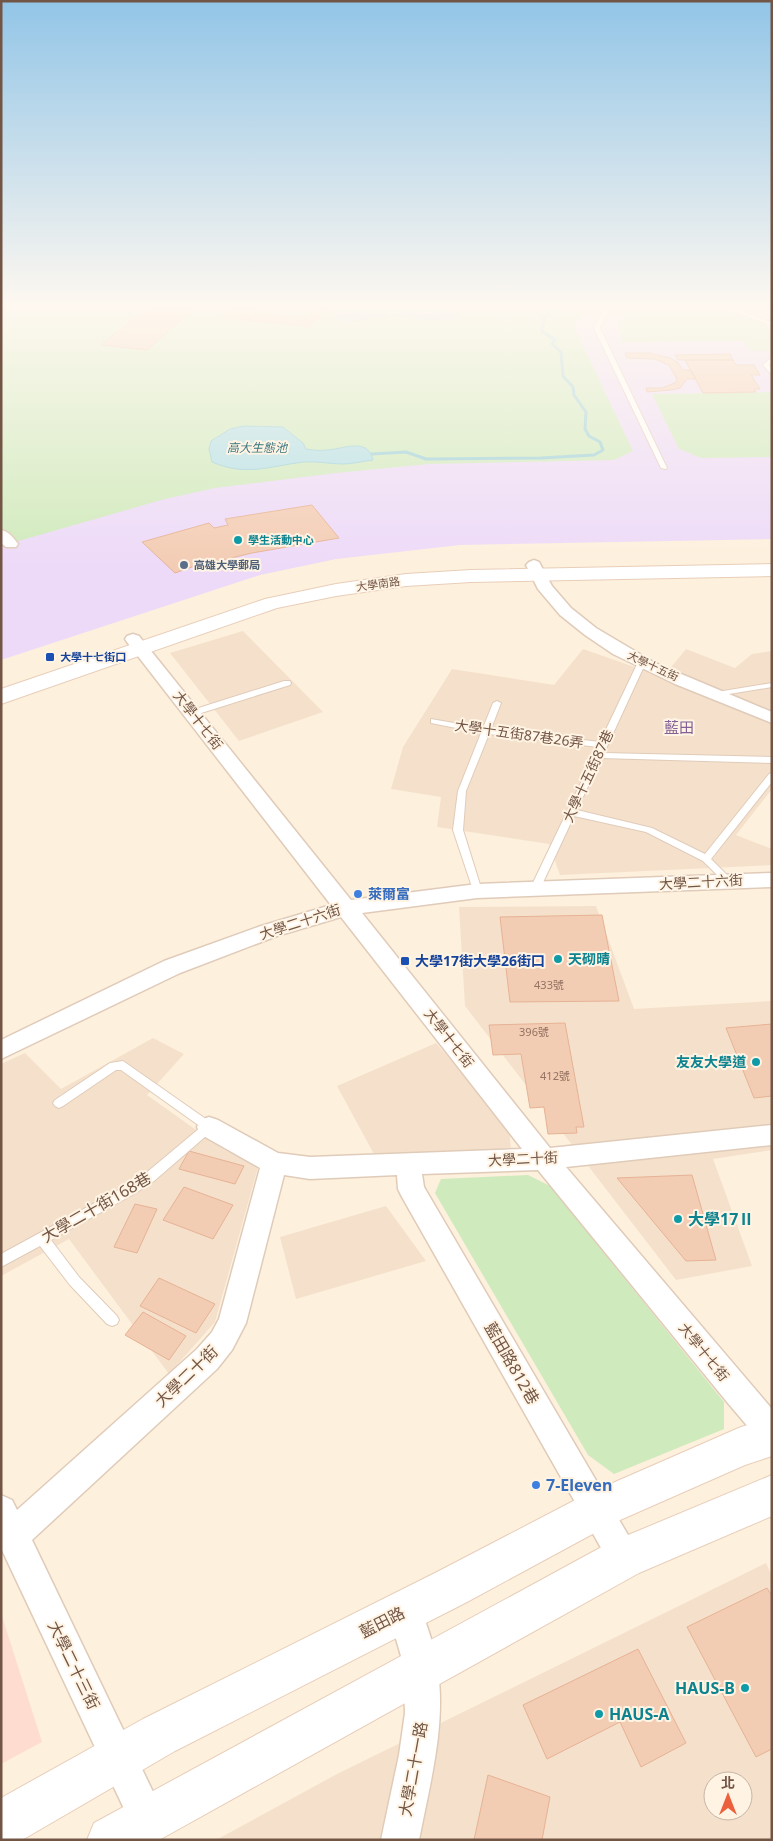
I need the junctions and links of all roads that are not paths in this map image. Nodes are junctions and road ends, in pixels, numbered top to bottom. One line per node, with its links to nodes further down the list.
1 (629, 395): 2 (lane)
2 (664, 468)
3 (772, 561): 4 (street, 大學南路)
4 (535, 569): 5 (street, 大學南路); 6 (street, 大學南路); 7 (street, 大學十五街)
5 (772, 570)
6 (138, 644): 8 (street, 大學南路); 12 (street, 大學南路); 14 (street, 大學十七街)
7 (642, 662): 11 (street, 大學十五街); 18 (lane, 大學十五街87巷)
8 (1, 682)
9 (287, 683): 14 (lane)
10 (772, 685): 11 (lane)
11 (717, 694): 15 (street, 大學十五街)
12 (1, 697)
13 (497, 703): 17 (lane)
14 (192, 713): 28 (street, 大學十七街)
15 (772, 718)
16 (434, 722): 17 (lane, 大學十五街87巷26弄)
17 (486, 731): 18 (lane, 大學十五街87巷26弄); 27 (lane)
18 (603, 745): 19 (lane, 大學十五街87巷)
19 (598, 755): 20 (lane); 22 (lane, 大學十五街87巷)
20 (772, 760)
21 (772, 776): 23 (lane)
22 (571, 812): 23 (lane); 26 (lane, 大學十五街87巷)
23 (706, 859): 25 (lane)
24 (772, 880): 25 (street, 大學二十六街)
25 (728, 881): 26 (street, 大學二十六街)
26 (534, 889): 27 (street, 大學二十六街)
27 (478, 891): 28 (street, 大學二十六街)
28 (345, 908): 29 (street, 大學二十六街); 33 (street, 大學十七街)
29 (1, 1050)
30 (59, 1103): 31 (lane)
31 (209, 1128): 34 (street, 大學二十街); 36 (lane, 大學二十街168巷)
32 (772, 1135): 33 (street, 大學二十街)
33 (544, 1159): 35 (street, 大學二十街); 39 (street, 大學十七街)
34 (274, 1162): 35 (street, 大學二十街); 43 (street, 大學二十街)
35 (408, 1164): 42 (street, 藍田路812巷)
36 (42, 1238): 37 (lane, 大學二十街168巷); 38 (lane)
37 (1, 1261)
38 (112, 1320)
39 (772, 1431)
40 (772, 1437): 42 (street, 藍田路)
41 (772, 1495): 44 (street)
42 (597, 1510): 44 (street, 藍田路812巷); 45 (street, 藍田路)
43 (7, 1524): 47 (street, 大學二十三街)
44 (624, 1558): 46 (street)
45 (405, 1611): 46 (street, 大學二十一路); 47 (street, 藍田路)
46 (421, 1669): 49 (street); 50 (street, 大學二十一路)
47 (118, 1758): 48 (street, 藍田路); 49 (street, 大學二十三街)
48 (1, 1825)
49 (129, 1829)
50 (400, 1840)

